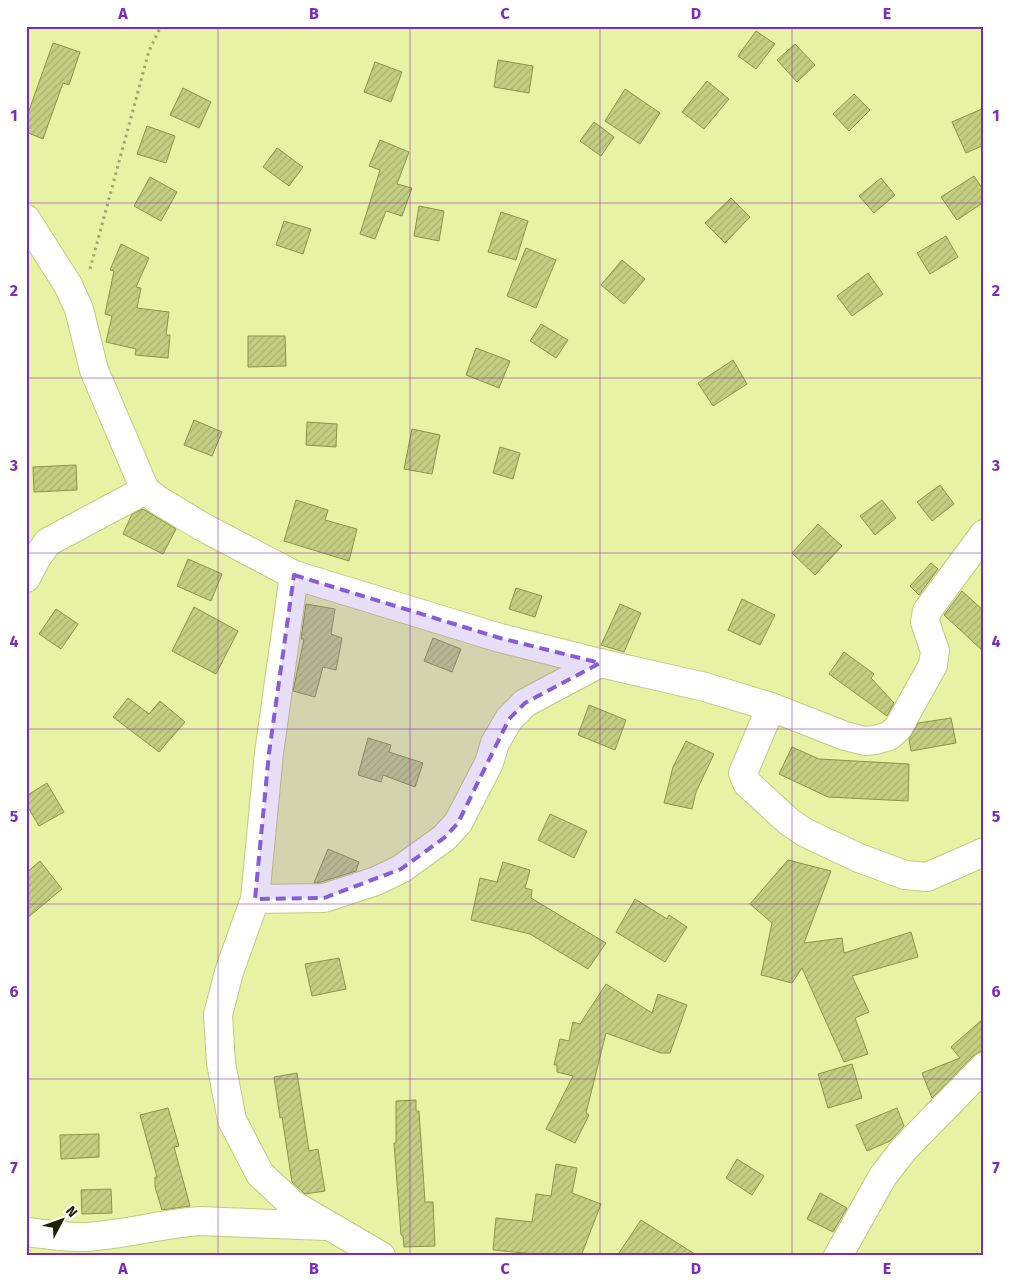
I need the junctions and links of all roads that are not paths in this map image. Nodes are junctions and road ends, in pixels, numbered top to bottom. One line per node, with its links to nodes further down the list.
1 (26, 219): 2 (street)
2 (145, 490): 4 (street); 5 (street)
3 (984, 534): 7 (street)
4 (294, 574): 6 (street); 9 (street)
5 (26, 578)
6 (600, 663): 7 (street); 9 (street)
7 (771, 707): 8 (street)
8 (984, 852)
9 (255, 899): 11 (street)
10 (984, 1068): 14 (street)
11 (328, 1226): 12 (street); 13 (street)
12 (26, 1232)
13 (381, 1256)
14 (838, 1256)

